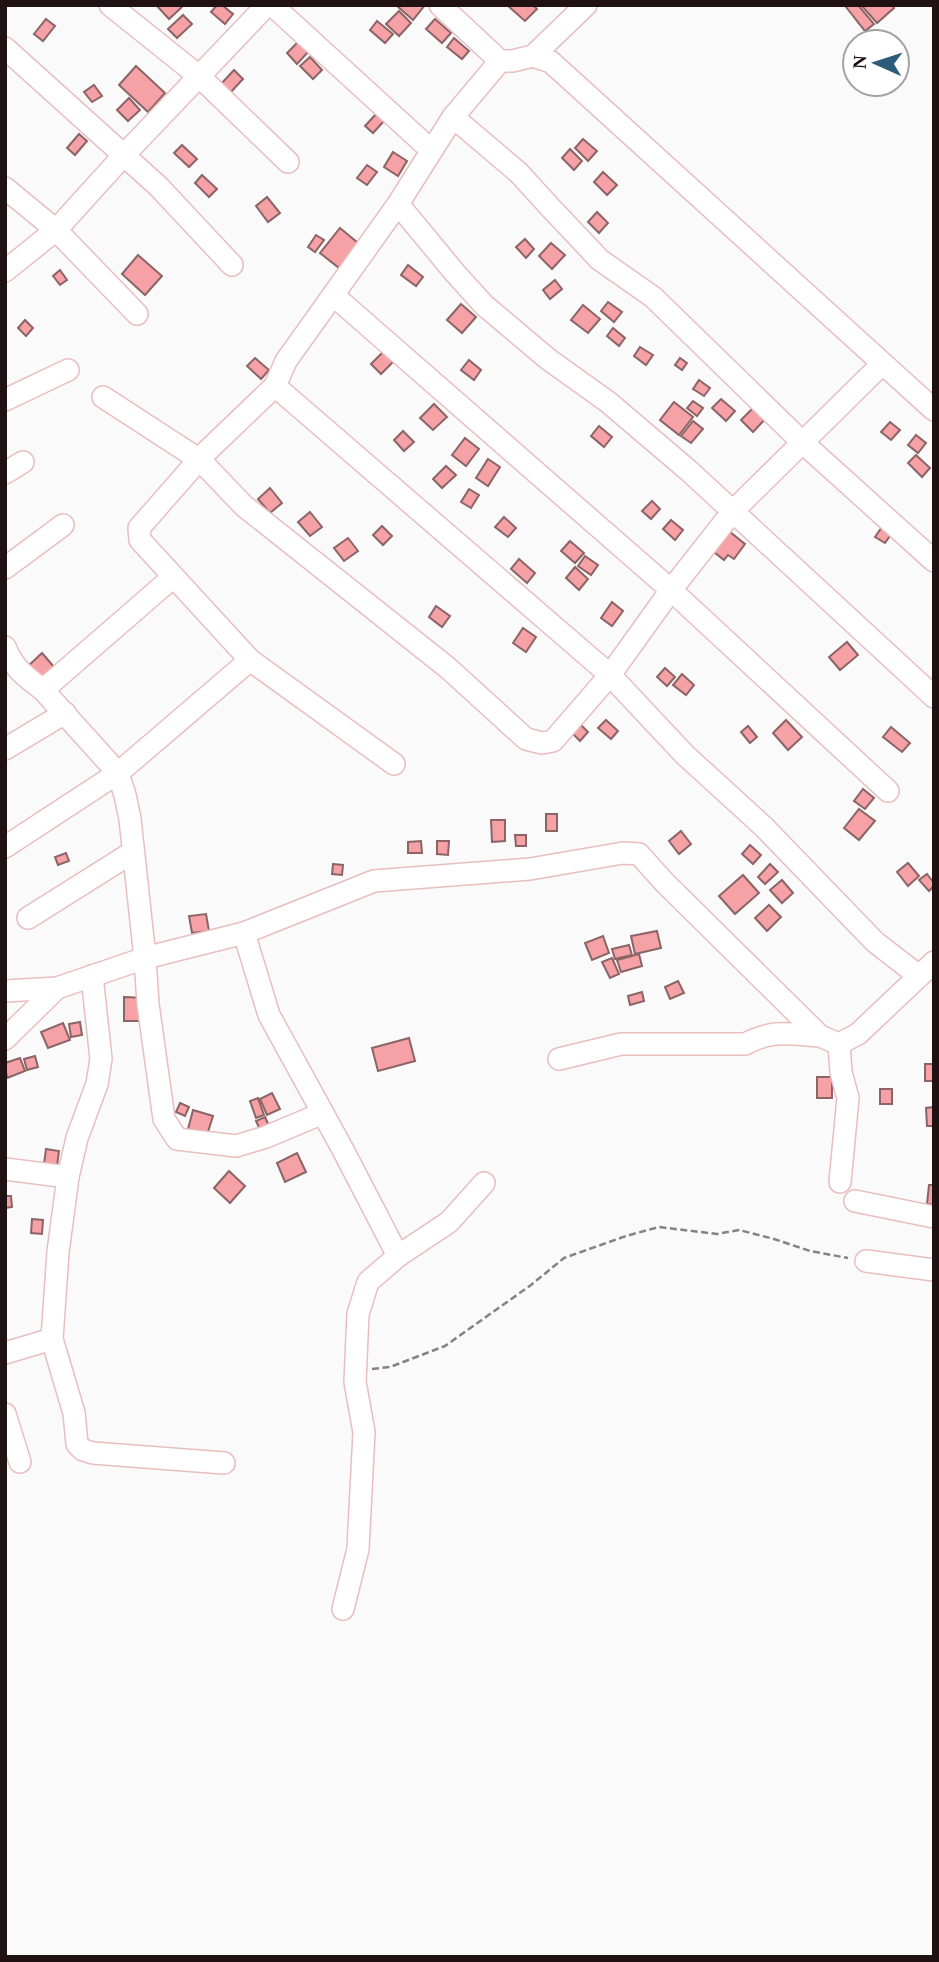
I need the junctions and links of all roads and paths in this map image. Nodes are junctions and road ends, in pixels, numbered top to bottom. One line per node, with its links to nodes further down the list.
1 (110, 5): 9 (street)
2 (267, 5): 9 (street)
3 (272, 5): 11 (street)
4 (440, 5): 8 (street)
5 (586, 5): 7 (street)
6 (5, 48): 12 (street)
7 (533, 56): 8 (street); 21 (street)
8 (500, 61): 10 (street)
9 (200, 77): 12 (street); 13 (street)
10 (453, 117): 11 (street); 27 (street)
11 (431, 150): 15 (street)
12 (124, 155): 16 (street); 17 (street)
13 (288, 162)
14 (5, 188): 16 (street)
15 (398, 204): 19 (street); 29 (street)
16 (56, 230): 18 (street); 20 (street)
17 (232, 265)
18 (5, 271)
19 (333, 295): 23 (street); 34 (street)
20 (136, 314)
21 (882, 364): 26 (street); 27 (street)
22 (68, 370): 25 (street)
23 (275, 386): 28 (street); 37 (street)
24 (103, 397): 28 (street)
25 (5, 400)
26 (934, 410)
27 (802, 442): 29 (street); 31 (street)
28 (200, 460): 33 (street); 37 (street)
29 (733, 511): 34 (street); 39 (street)
30 (63, 525): 32 (street)
31 (934, 561)
32 (5, 568)
33 (172, 578): 36 (street); 38 (street)
34 (671, 590): 37 (street); 44 (street)
35 (7, 655): 38 (street)
36 (250, 660): 42 (street); 43 (street)
37 (610, 675): 50 (street)
38 (43, 690): 40 (street)
39 (934, 697)
40 (65, 713): 41 (street); 43 (street)
41 (5, 749)
42 (394, 764)
43 (118, 773): 45 (street); 46 (street)
44 (888, 791)
45 (5, 847)
46 (133, 852): 47 (street); 49 (street)
47 (28, 918)
48 (244, 933): 49 (street); 55 (street); 57 (street)
49 (145, 958): 51 (street); 57 (street)
50 (926, 969): 55 (street)
51 (92, 976): 52 (street); 59 (street)
52 (57, 988): 53 (street); 54 (street)
53 (5, 991)
54 (5, 1039)
55 (830, 1040): 56 (street); 60 (street)
56 (559, 1059)
57 (323, 1114): 64 (street)
58 (5, 1169): 59 (street)
59 (68, 1177): 67 (street)
60 (840, 1182)
61 (484, 1183): 64 (street)
62 (855, 1201): 63 (street)
63 (934, 1217)
64 (398, 1256): 69 (street)
65 (866, 1261): 66 (street); 69 (path)
66 (934, 1270)
67 (52, 1339): 68 (street); 72 (street)
68 (5, 1353)
69 (355, 1382): 73 (street)
70 (6, 1416): 71 (street)
71 (20, 1462)
72 (224, 1463)
73 (344, 1609)

